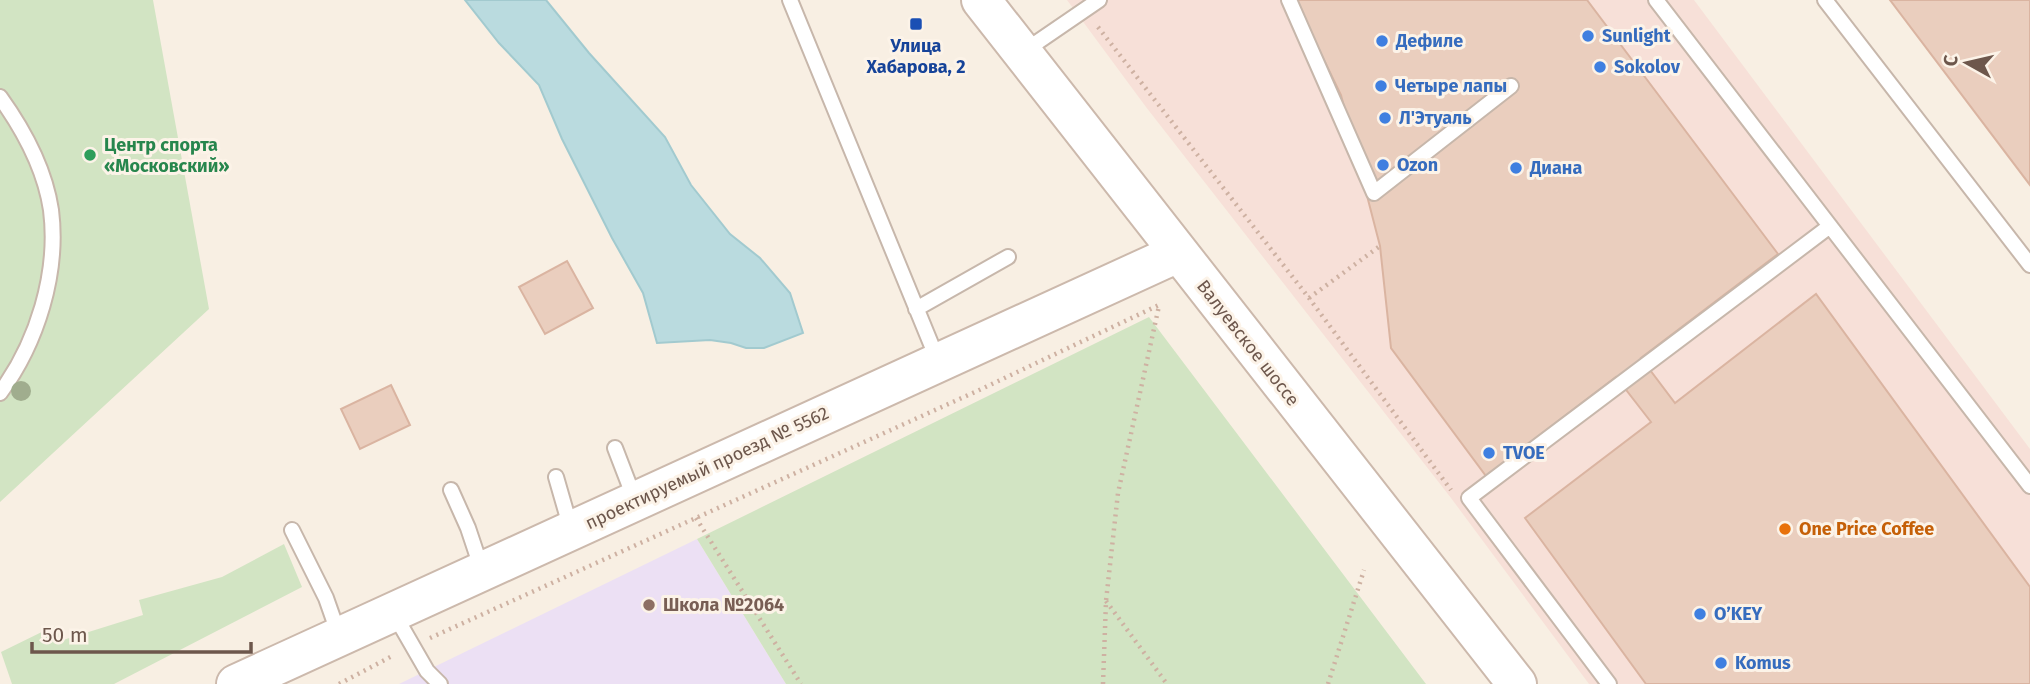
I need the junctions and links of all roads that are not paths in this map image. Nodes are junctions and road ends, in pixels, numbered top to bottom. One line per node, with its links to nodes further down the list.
1 (790, 0): 14 (lane)
2 (981, 0): 7 (street, Валуевское шоссе)
3 (1099, 0): 7 (lane)
4 (1289, 0): 8 (lane)
5 (1656, 0): 10 (lane)
6 (1825, 0): 13 (lane)
7 (1023, 52): 11 (street, Валуевское шоссе)
8 (1511, 86)
9 (0, 97): 16 (lane)
10 (1830, 226): 19 (lane); 30 (lane)
11 (1178, 253): 15 (street, проектируемый проезд № 5562); 29 (street, Валуевское шоссе)
12 (1008, 257): 14 (lane)
13 (2030, 265)
14 (916, 309): 15 (lane)
15 (939, 363): 21 (street, проектируемый проезд № 5562)
16 (0, 393)
17 (615, 448): 21 (lane)
18 (556, 477): 23 (lane)
19 (2030, 486)
20 (451, 490): 24 (lane)
21 (636, 501): 23 (street, проектируемый проезд № 5562)
22 (292, 530): 26 (lane)
23 (572, 530): 24 (street, проектируемый проезд № 5562)
24 (483, 571): 25 (street, проектируемый проезд № 5562)
25 (393, 612): 26 (street, проектируемый проезд № 5562); 28 (lane)
26 (340, 636): 27 (street, проектируемый проезд № 5562)
27 (236, 684)
28 (440, 684)
29 (1517, 684)
30 (1609, 684)

